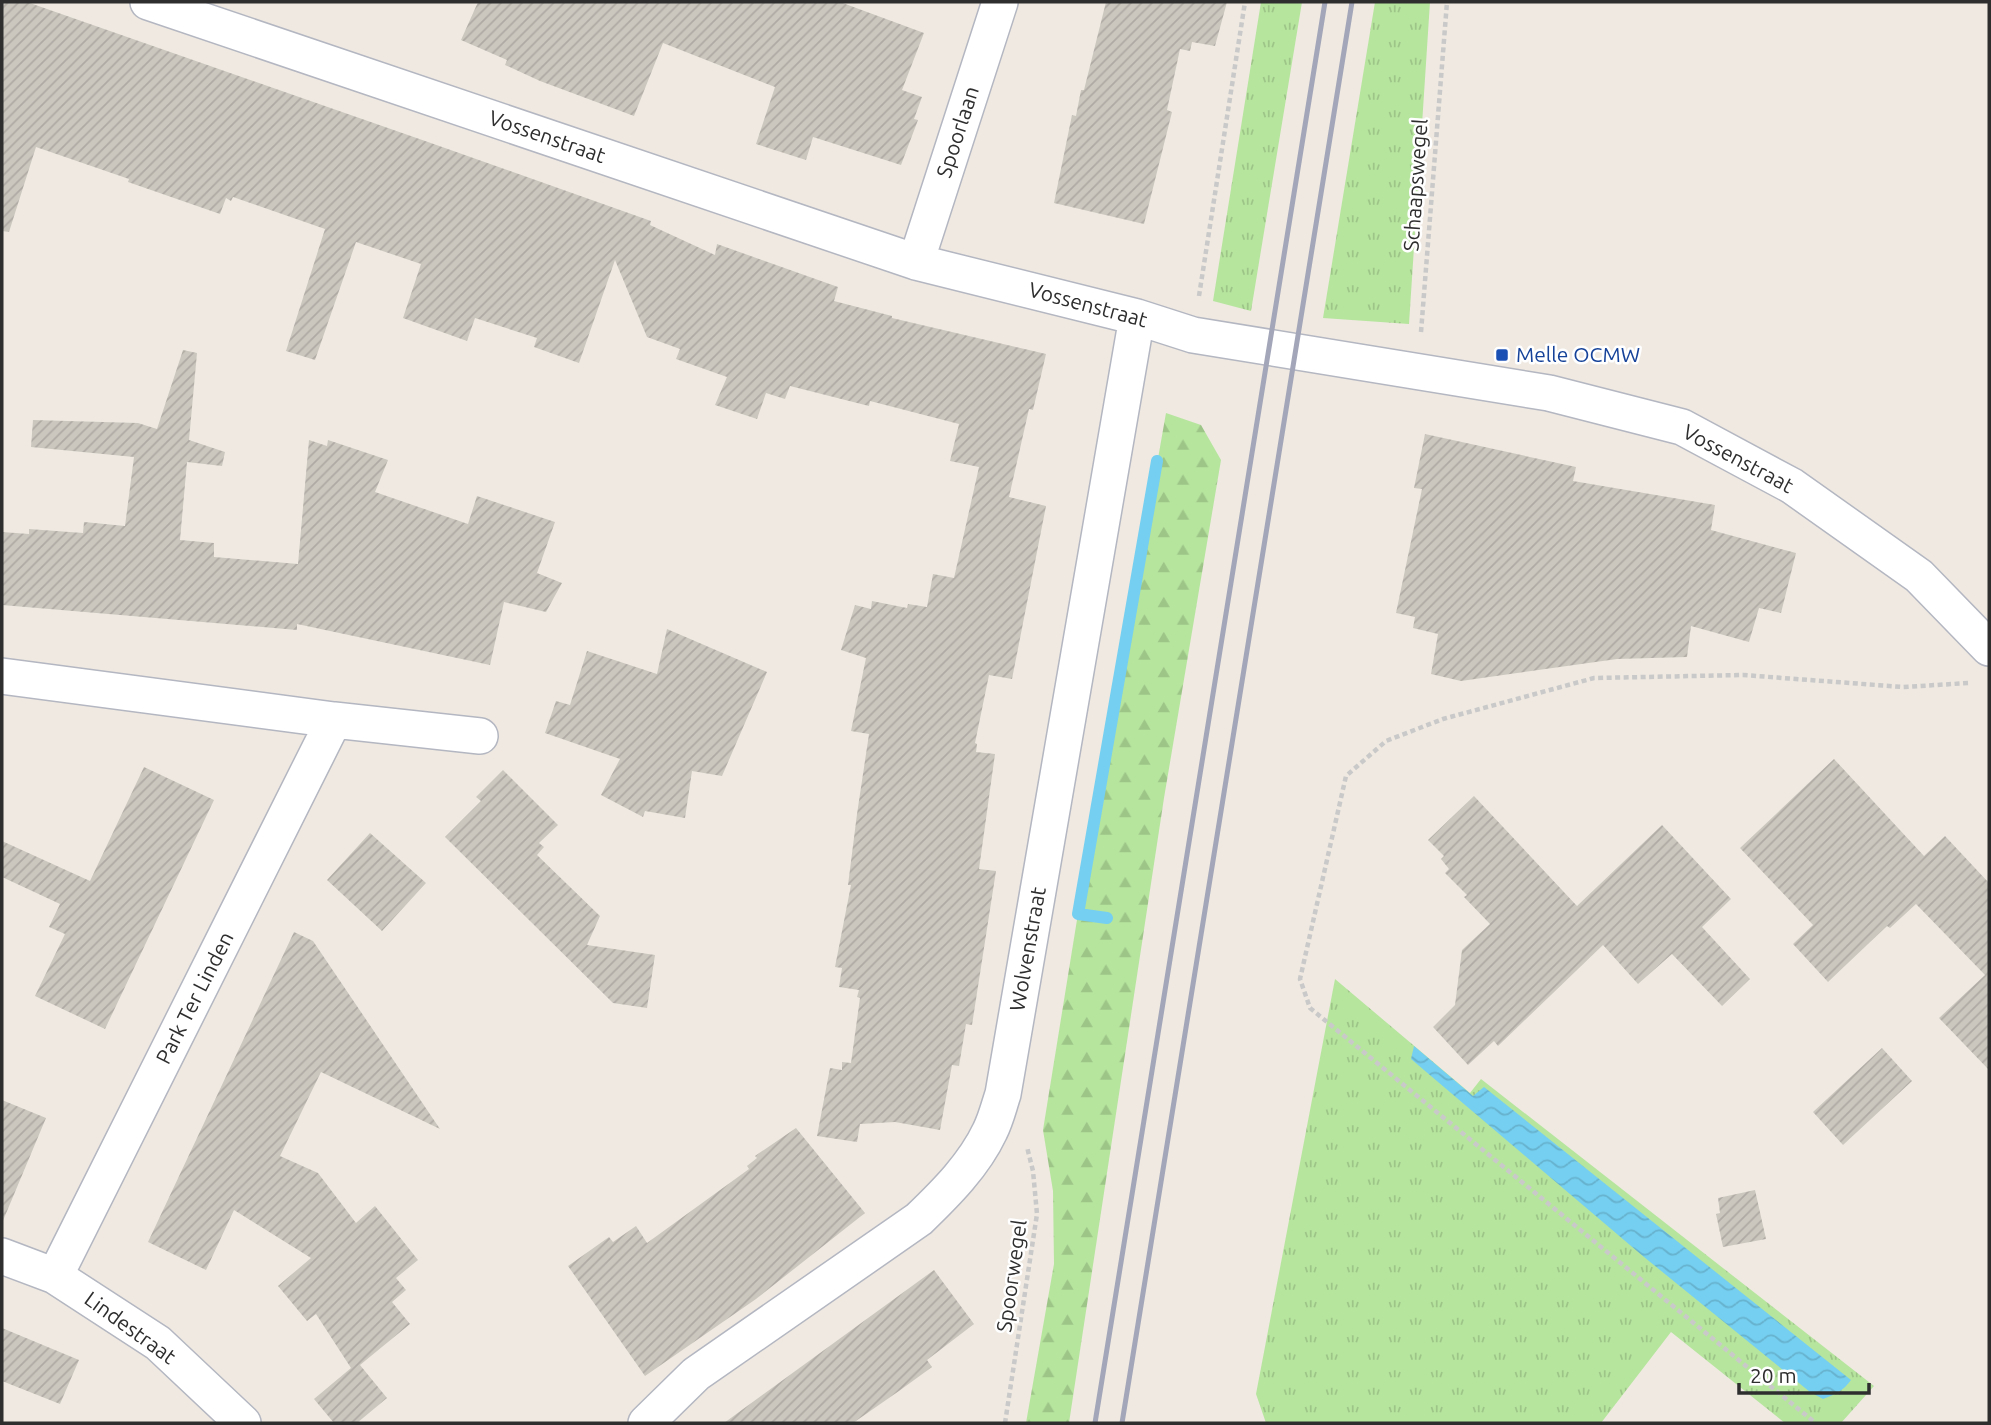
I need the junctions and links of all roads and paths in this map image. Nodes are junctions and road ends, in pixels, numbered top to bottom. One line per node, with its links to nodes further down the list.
1 (148, 2): 5 (street, Vossenstraat)
2 (1000, 2): 5 (street, Spoorlaan)
3 (1245, 2): 7 (path)
4 (1447, 2): 8 (path, Schaapswegel)
5 (916, 262): 6 (street, Vossenstraat)
6 (1137, 317): 7 (street, Vossenstraat); 18 (street, Wolvenstraat)
7 (1193, 334): 8 (street, Vossenstraat)
8 (1419, 371): 9 (street, Vossenstraat)
9 (1985, 663): 16 (path)
10 (2, 676): 11 (street)
11 (334, 720): 12 (street); 15 (street, Park Ter Linden)
12 (480, 736)
13 (1027, 1146): 19 (path, Spoorwegel)
14 (2, 1256): 15 (street, Lindestraat)
15 (55, 1276): 17 (street, Lindestraat)
16 (1813, 1421)
17 (243, 1423)
18 (646, 1423)
19 (1005, 1423)

